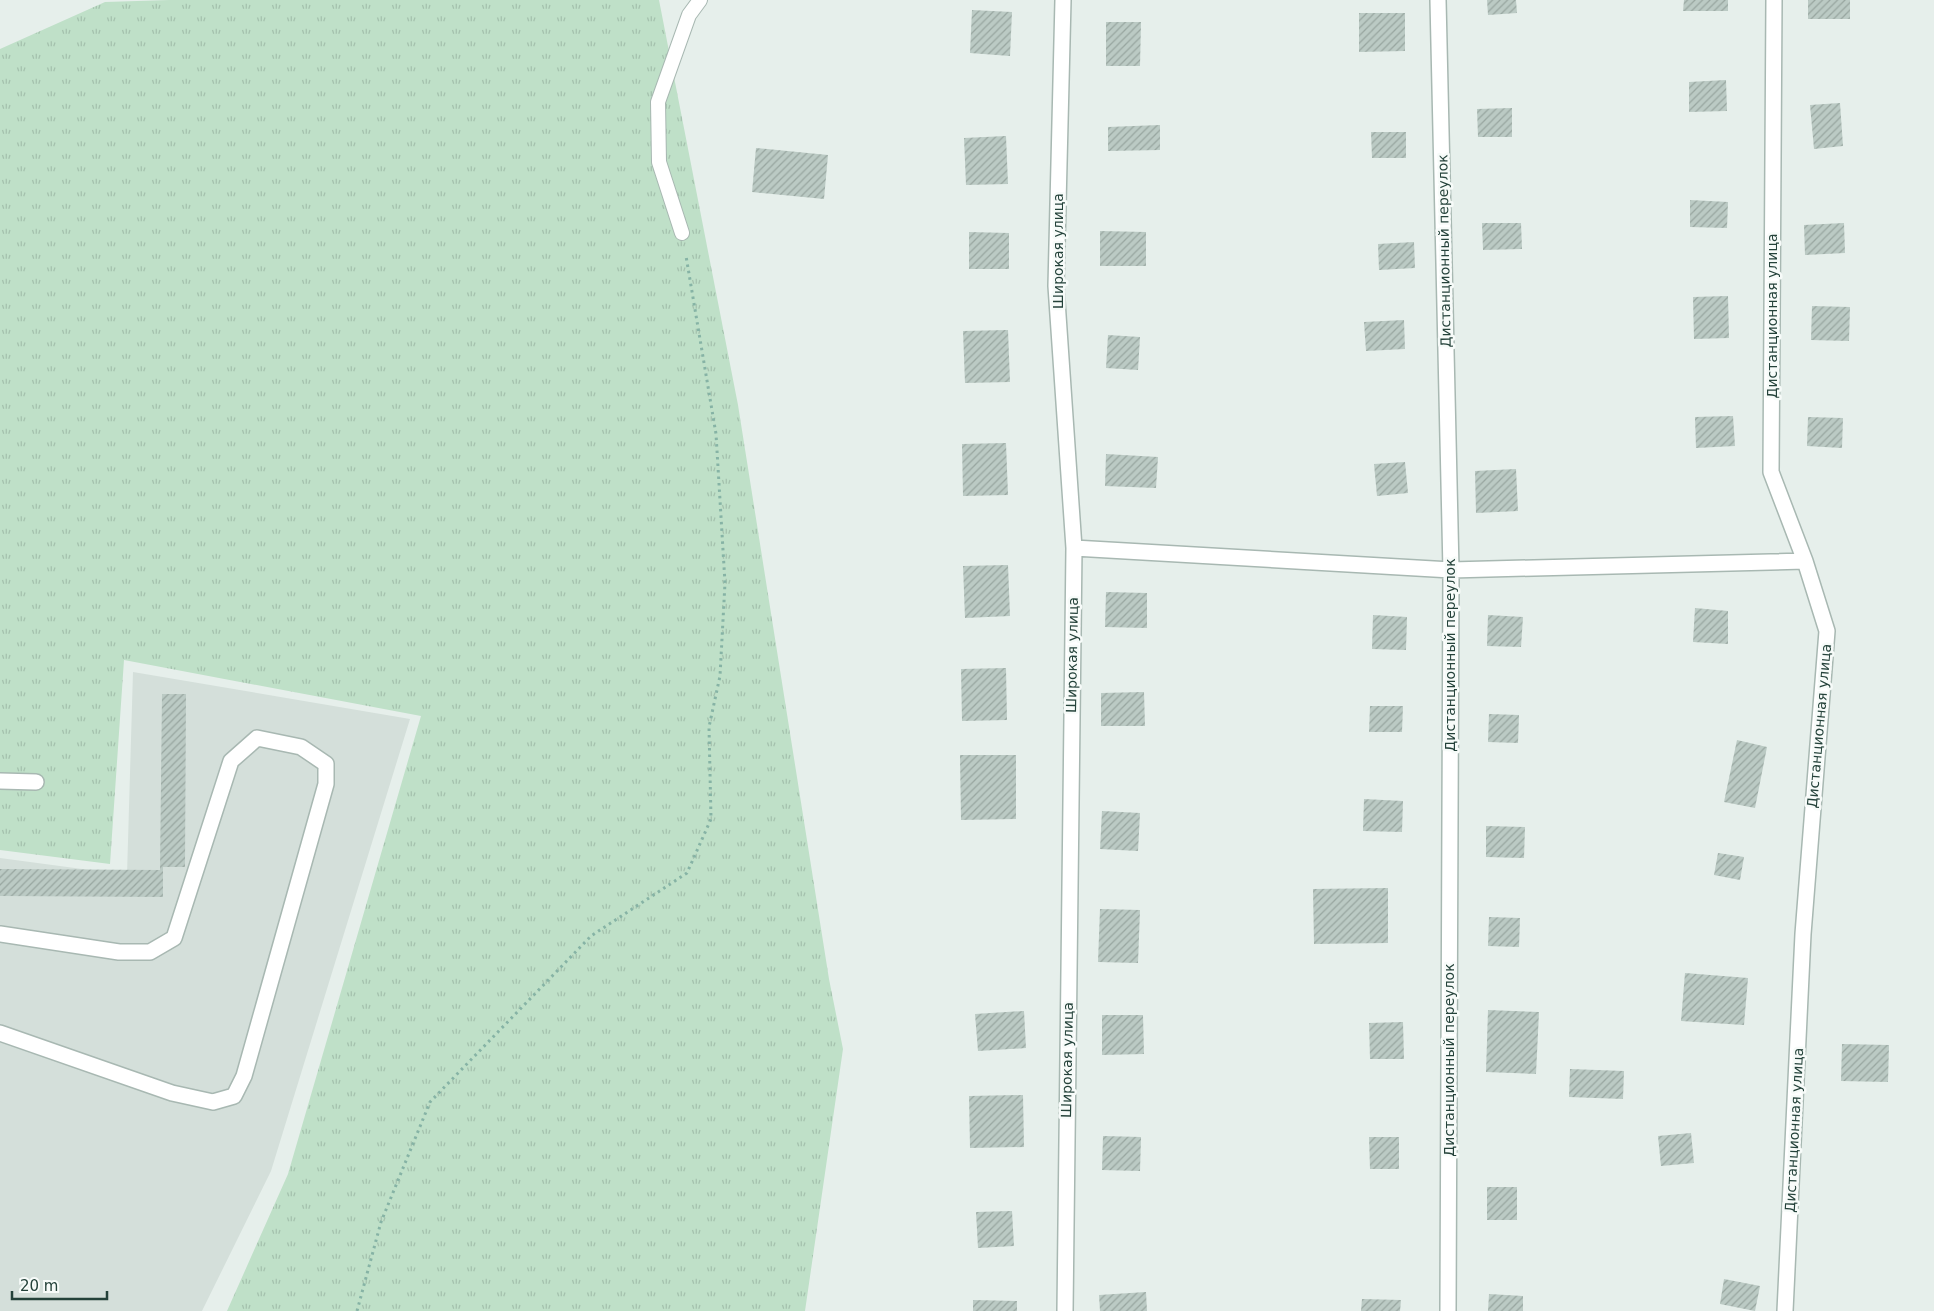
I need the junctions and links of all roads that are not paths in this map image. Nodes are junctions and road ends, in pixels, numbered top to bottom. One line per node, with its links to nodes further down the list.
1 (700, 0): 5 (lane)
2 (1063, 0): 6 (street, Широкая улица)
3 (1438, 0): 8 (street, Дистанционный переулок)
4 (1774, 0): 7 (street, Дистанционная улица)
5 (682, 233)
6 (1074, 548): 8 (street); 13 (street, Широкая улица)
7 (1806, 561): 8 (street); 15 (street, Дистанционная улица)
8 (1451, 570): 14 (street, Дистанционный переулок)
9 (0, 781): 10 (street)
10 (36, 782)
11 (0, 934): 12 (street)
12 (0, 1033)
13 (1065, 1311)
14 (1448, 1311)
15 (1785, 1311)

